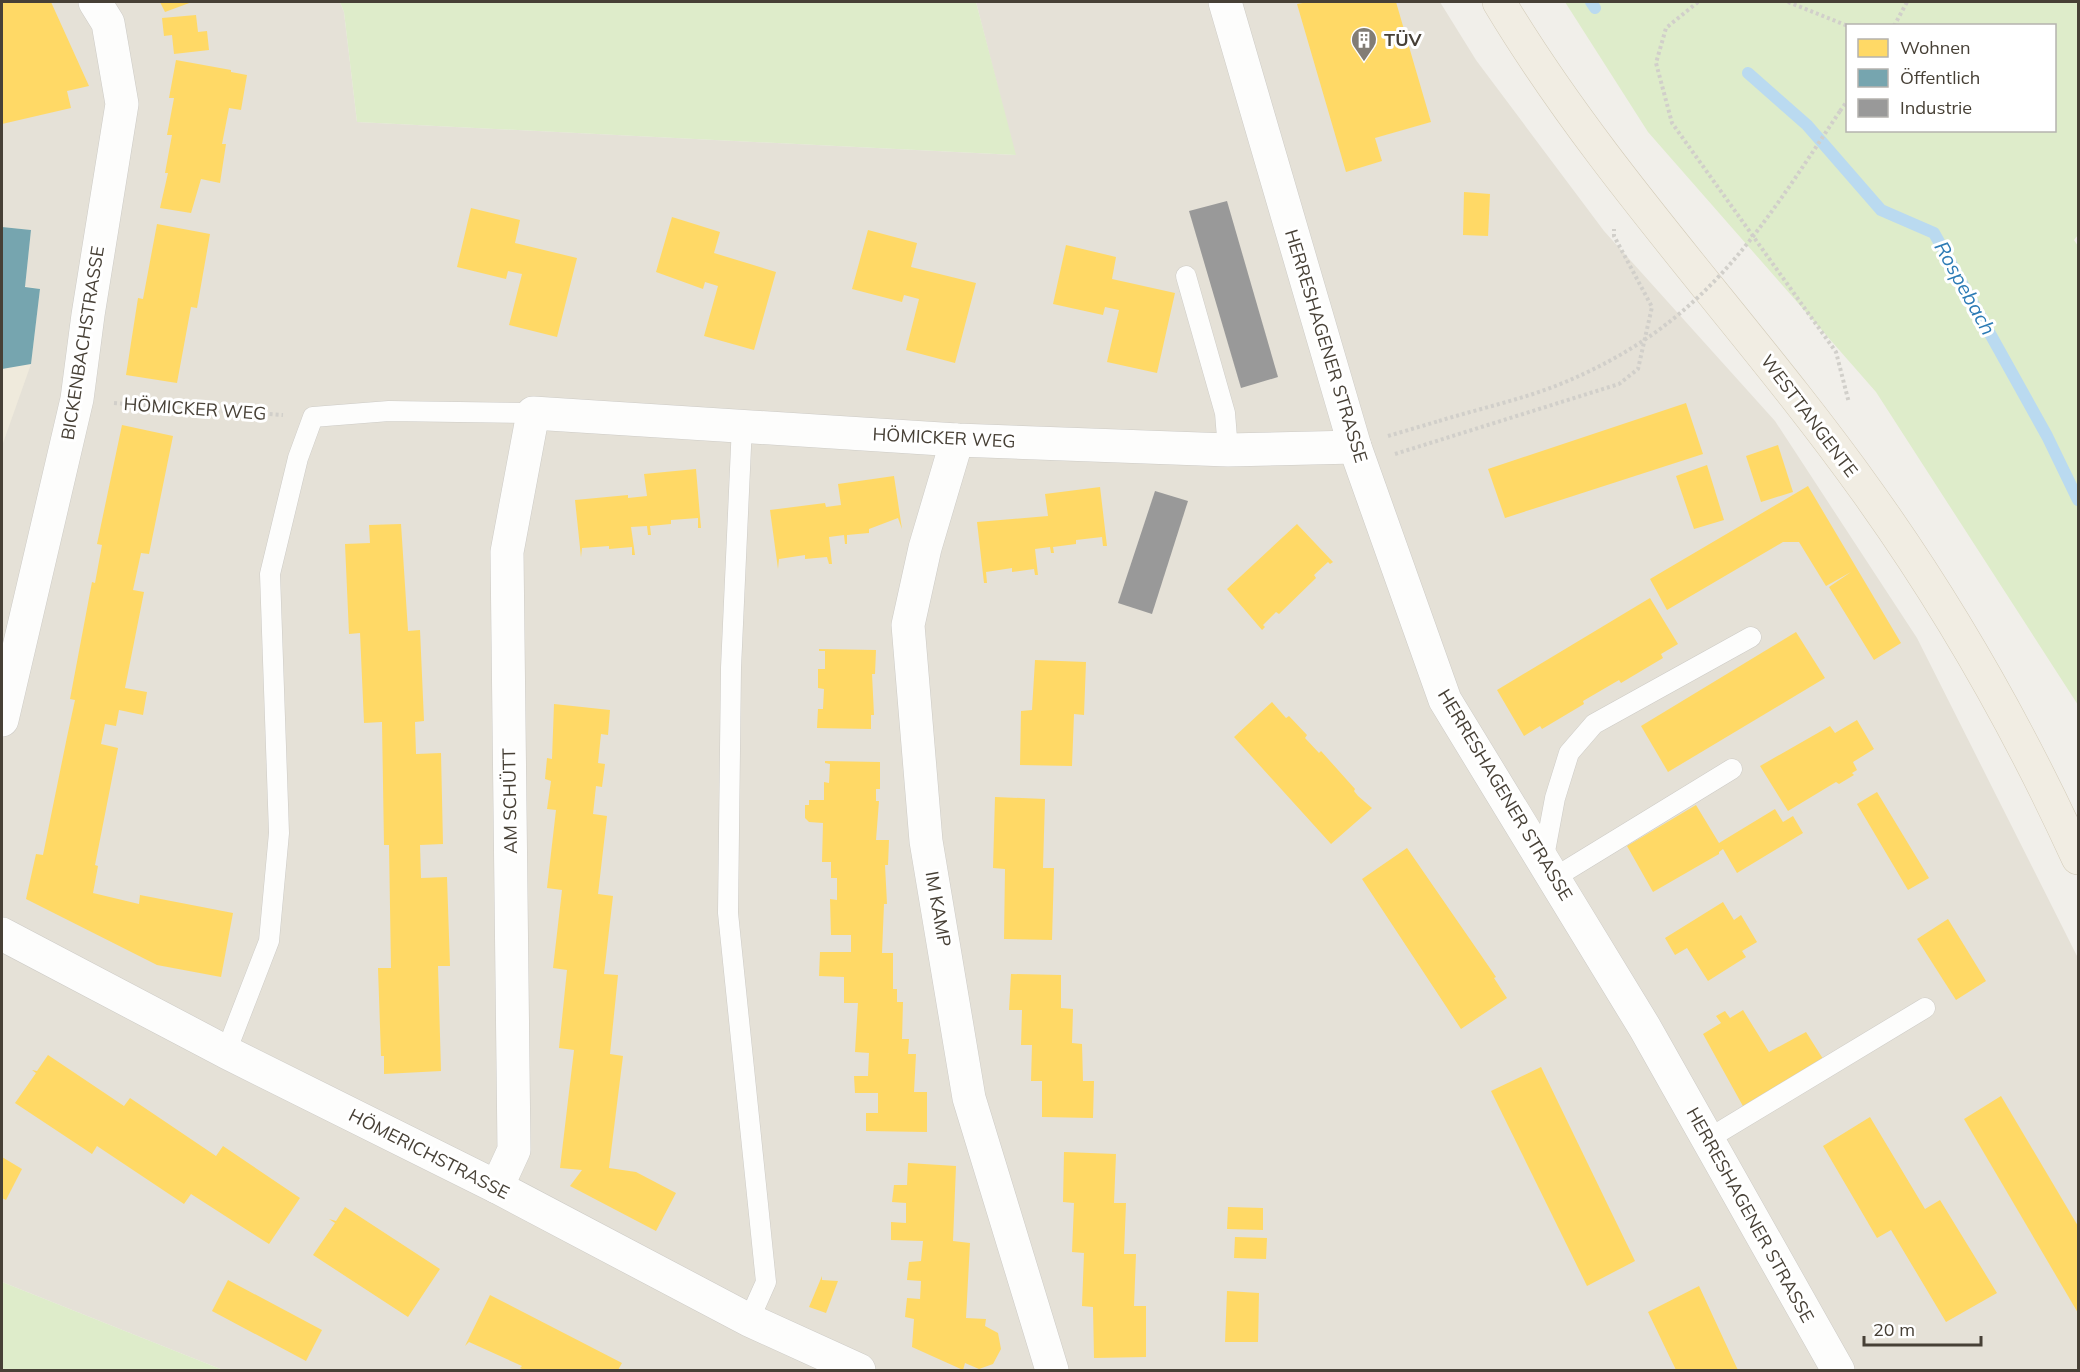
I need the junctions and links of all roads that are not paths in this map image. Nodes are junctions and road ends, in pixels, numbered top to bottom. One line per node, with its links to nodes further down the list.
1 (95, 2): 11 (street, BICKENBACHSTRASSE)
2 (1225, 2): 8 (street, HERRESHAGENER STRASSE)
3 (1499, 2): 13 (main road, WESTTANGENTE)
4 (1186, 276): 9 (lane)
5 (533, 413): 6 (street, HÖMICKER WEG); 17 (lane); 19 (street, AM SCHÜTT)
6 (742, 425): 7 (street, HÖMICKER WEG); 20 (lane)
7 (957, 440): 9 (street, HÖMICKER WEG); 22 (street, IM KAMP)
8 (1358, 446): 9 (street, HÖMICKER WEG); 14 (street, HERRESHAGENER STRASSE)
9 (1228, 450)
10 (1751, 637): 14 (lane)
11 (2, 720)
12 (1732, 769): 14 (lane)
13 (2079, 858)
14 (1548, 870): 18 (street, HERRESHAGENER STRASSE)
15 (2, 934): 17 (street, HÖMERICHSTRASSE)
16 (1925, 1008): 18 (lane)
17 (226, 1052): 19 (street, HÖMERICHSTRASSE)
18 (1707, 1138): 23 (street, HERRESHAGENER STRASSE)
19 (497, 1187): 20 (street, HÖMERICHSTRASSE)
20 (749, 1320): 21 (street, HÖMERICHSTRASSE)
21 (859, 1371)
22 (1052, 1371)
23 (1838, 1371)

